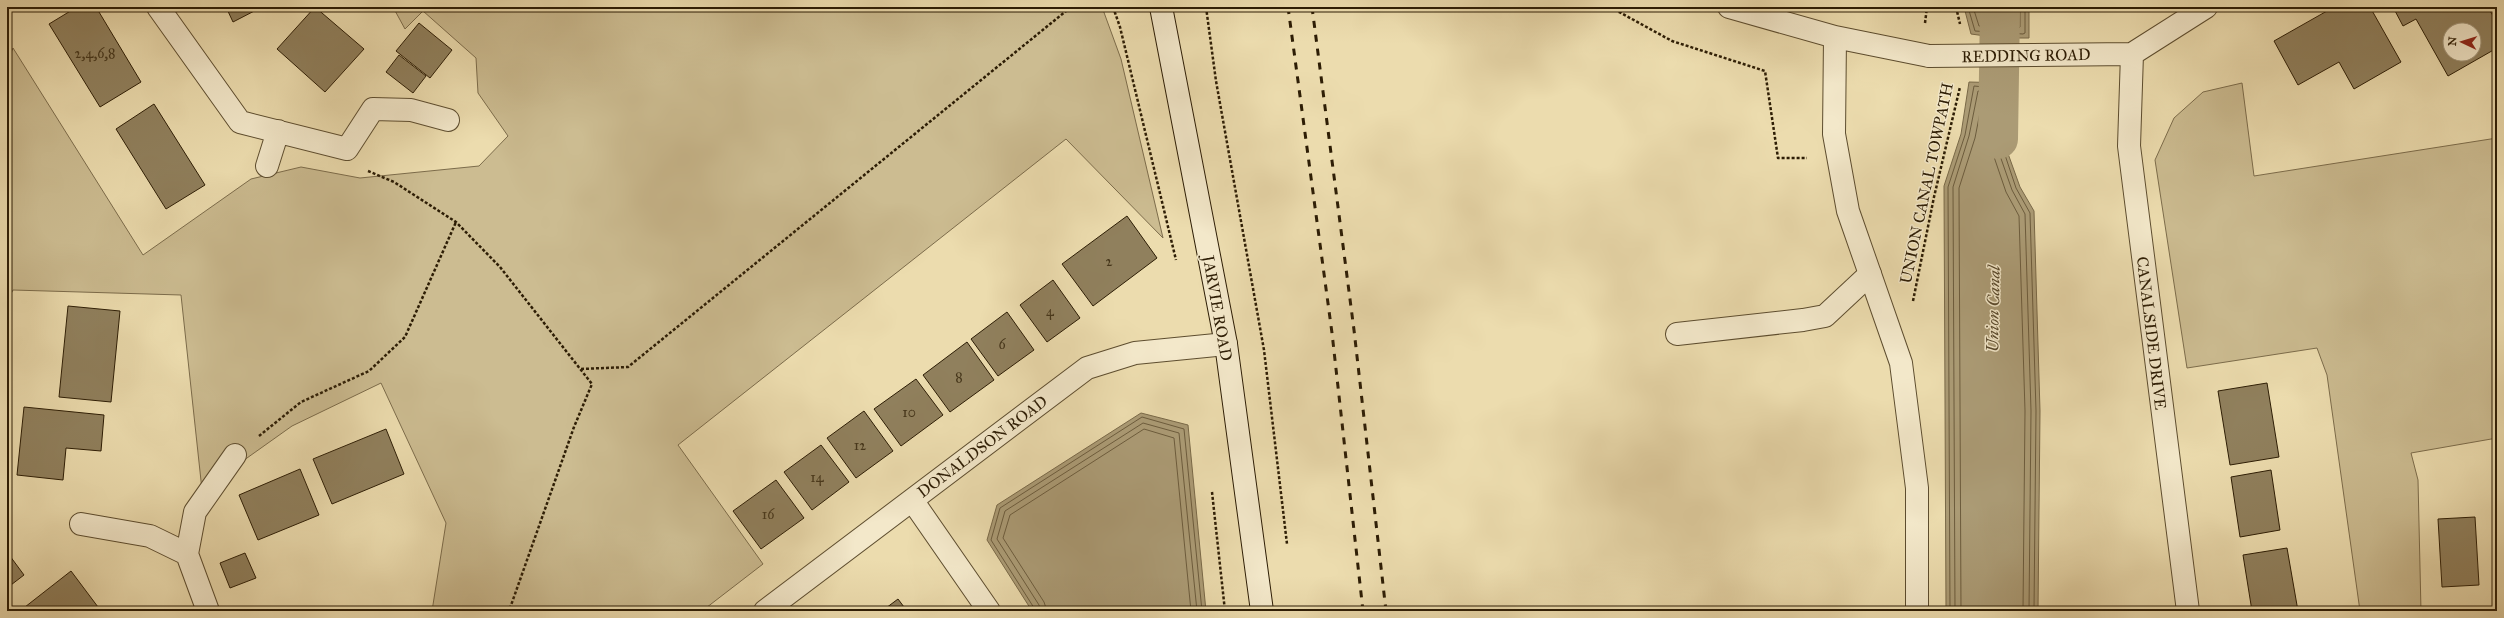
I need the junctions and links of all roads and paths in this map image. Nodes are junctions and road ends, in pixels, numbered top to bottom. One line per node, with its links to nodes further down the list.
1 (158, 7): 15 (street)
2 (1071, 7): 25 (path)
3 (1113, 7): 20 (path)
4 (1161, 7): 24 (street, JARVIE ROAD)
5 (1206, 7): 30 (path)
6 (1610, 7): 16 (path)
7 (1729, 7): 11 (street, REDDING ROAD)
8 (1956, 7): 10 (path)
9 (2206, 7): 12 (street)
10 (1961, 31)
11 (1835, 37): 12 (street, REDDING ROAD, bridge); 16 (street)
12 (2132, 54): 39 (street, CANALSIDE DRIVE)
13 (1960, 80): 22 (path, UNION CANAL TOWPATH)
14 (448, 120): 15 (street)
15 (278, 132): 17 (street)
16 (1838, 158): 21 (street)
17 (267, 166)
18 (366, 170): 19 (path)
19 (456, 222): 25 (path); 26 (path)
20 (1176, 263)
21 (1870, 274): 23 (street); 38 (street)
22 (1913, 302)
23 (1677, 334)
24 (1226, 344): 28 (street, DONALDSON ROAD); 37 (street, JARVIE ROAD)
25 (581, 369): 33 (path)
26 (235, 455): 31 (street)
27 (1212, 487): 36 (path)
28 (912, 500): 34 (street, DONALDSON ROAD); 35 (street)
29 (81, 524): 31 (street)
30 (1287, 548)
31 (187, 554): 32 (street)
32 (208, 611)
33 (509, 611)
34 (765, 611)
35 (989, 611)
36 (1225, 611)
37 (1262, 611)
38 (1917, 611)
39 (2188, 611)

